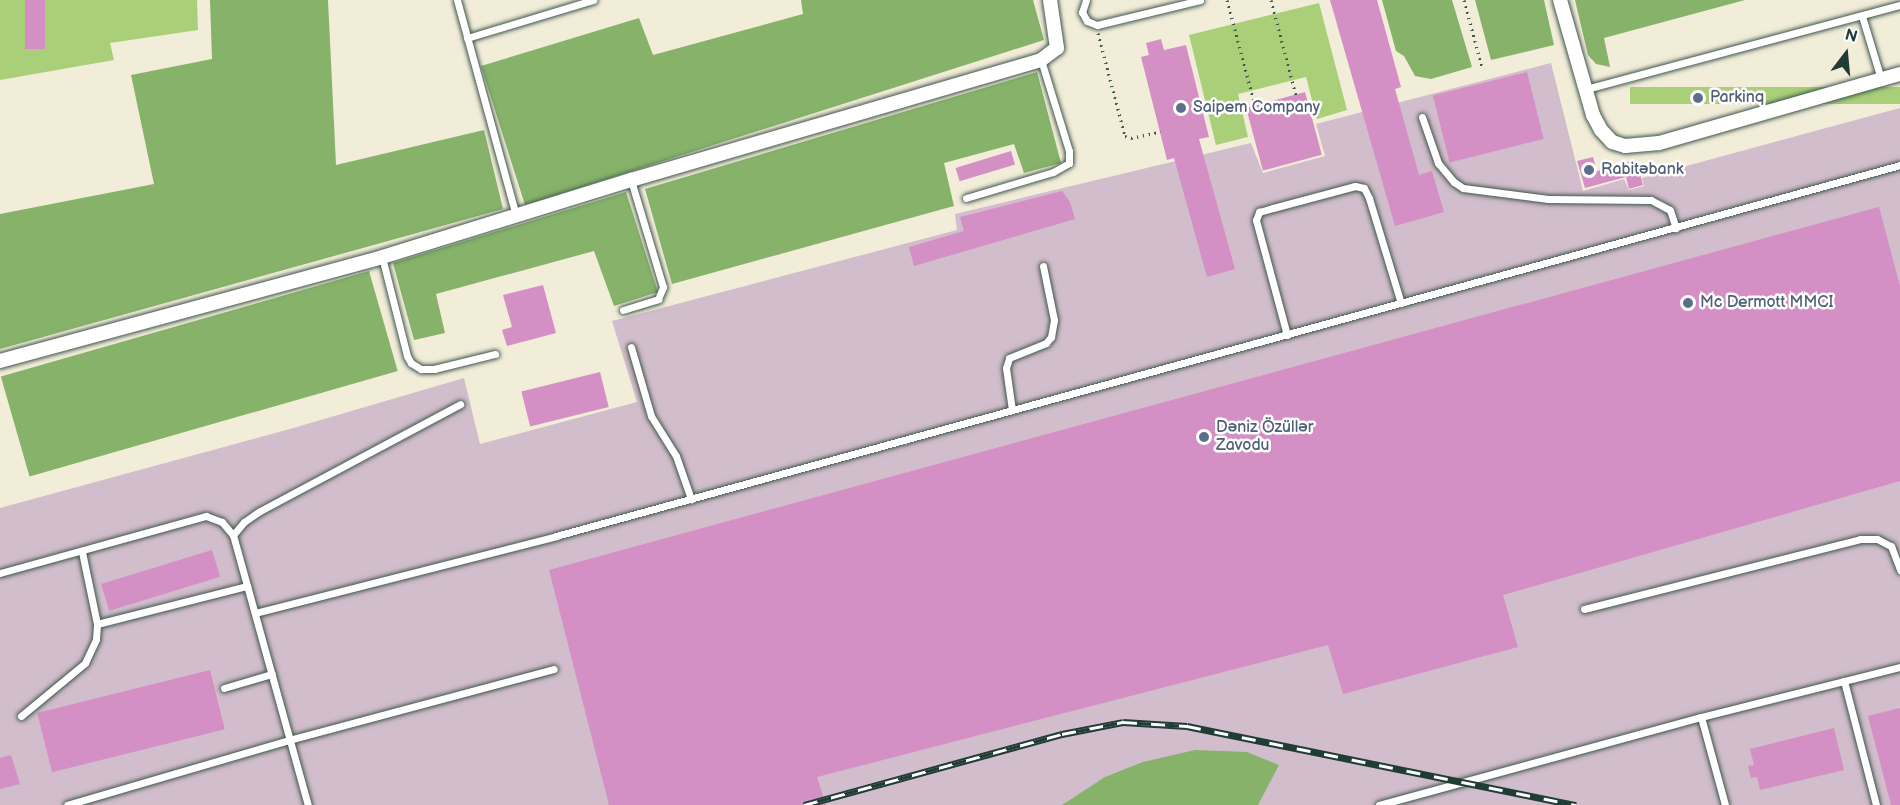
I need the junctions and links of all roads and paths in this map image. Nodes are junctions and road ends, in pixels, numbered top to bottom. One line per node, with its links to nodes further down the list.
1 (457, 0): 13 (lane)
2 (593, 0): 13 (lane)
3 (1050, 0): 14 (street)
4 (1086, 0): 12 (lane)
5 (1200, 0): 12 (lane)
6 (1227, 0): 20 (path)
7 (1271, 0): 19 (path)
8 (1464, 0): 15 (path)
9 (1560, 0): 18 (street)
10 (1900, 6): 11 (lane)
11 (1862, 16): 17 (lane); 18 (lane)
12 (1097, 26): 22 (path)
13 (468, 38): 26 (lane)
14 (1041, 60): 24 (street); 25 (lane)
15 (1482, 67)
16 (1900, 74): 17 (street)
17 (1881, 79): 18 (street)
18 (1586, 89)
19 (1296, 94)
20 (1255, 105)
21 (1422, 117): 27 (lane)
22 (1160, 132)
23 (1900, 165): 27 (lane)
24 (631, 180): 26 (street); 31 (lane)
25 (966, 198)
26 (516, 215): 28 (street)
27 (1676, 228): 30 (lane)
28 (382, 256): 34 (lane); 35 (street)
29 (1043, 266): 37 (lane)
30 (1401, 303): 32 (lane); 32 (lane)
31 (623, 310)
32 (1287, 335): 37 (lane)
33 (632, 347): 38 (lane)
34 (495, 354)
35 (0, 362)
36 (460, 404): 39 (lane)
37 (1012, 410): 38 (lane)
38 (691, 499): 45 (lane)
39 (233, 535): 40 (lane); 43 (lane)
40 (82, 552): 42 (lane); 46 (lane)
41 (1900, 570): 44 (lane)
42 (0, 573)
43 (247, 586): 45 (lane); 46 (lane)
44 (1584, 609)
45 (255, 613): 49 (lane)
46 (97, 624): 52 (lane)
47 (1900, 667): 50 (lane)
48 (554, 669): 54 (lane)
49 (272, 674): 51 (lane); 54 (lane)
50 (1844, 681): 53 (lane); 59 (lane)
51 (224, 688)
52 (21, 716)
53 (1701, 717): 57 (lane); 58 (lane)
54 (289, 740): 55 (lane); 56 (lane)
55 (67, 805)
56 (308, 805)
57 (1378, 805)
58 (1725, 805)
59 (1876, 805)

